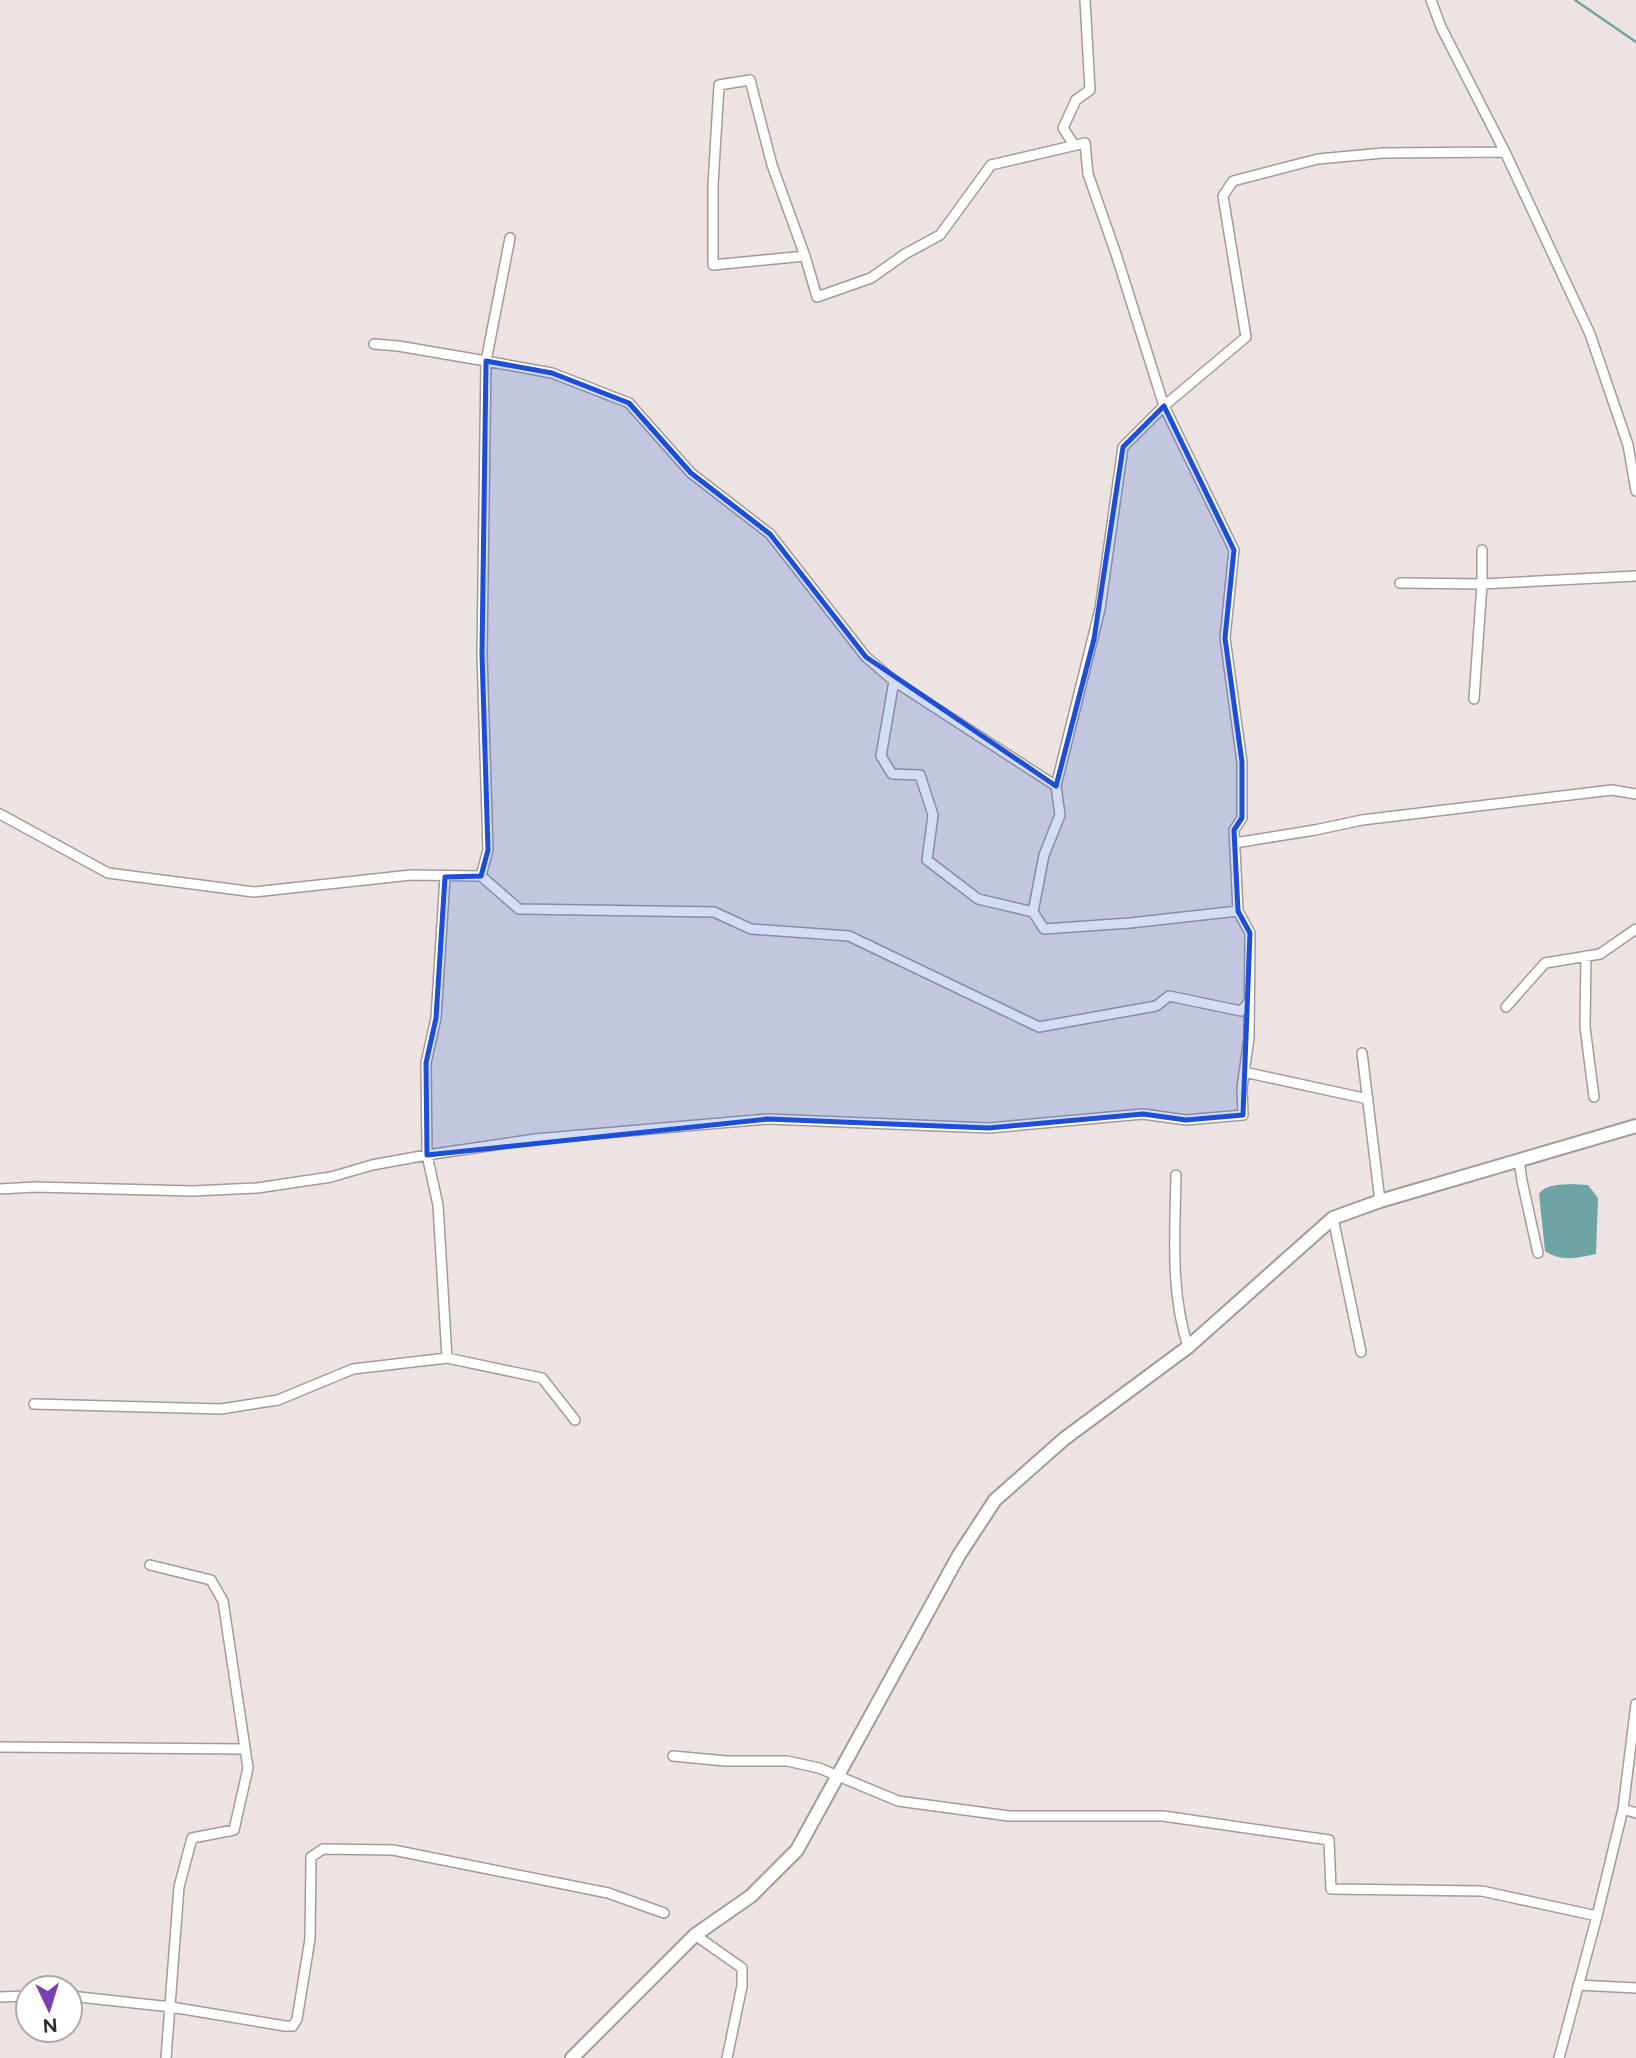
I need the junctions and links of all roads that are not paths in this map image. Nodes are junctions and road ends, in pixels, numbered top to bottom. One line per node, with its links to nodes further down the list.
1 (1085, 0): 3 (street)
2 (1431, 0): 4 (street)
3 (1074, 145): 6 (street); 9 (street)
4 (1505, 152): 9 (street); 10 (street)
5 (509, 238): 8 (street)
6 (805, 256): 6 (street)
7 (374, 344): 8 (street)
8 (486, 361): 15 (street); 21 (street)
9 (1164, 405): 17 (street); 20 (street)
10 (1636, 491)
11 (1482, 550): 14 (street)
12 (1636, 576): 14 (street)
13 (1400, 583): 14 (street)
14 (1482, 583): 16 (street)
15 (894, 681): 17 (street); 24 (street)
16 (1474, 699)
17 (1056, 786): 24 (street)
18 (1636, 794): 20 (street)
19 (0, 814): 22 (street)
20 (1235, 843): 23 (street)
21 (481, 876): 22 (street); 27 (street)
22 (445, 877): 34 (street)
23 (1238, 911): 24 (street); 27 (street)
24 (1033, 912)
25 (1636, 929): 26 (street)
26 (1586, 956): 28 (street); 31 (street)
27 (1249, 1002): 30 (street)
28 (1506, 1007)
29 (1363, 1053): 32 (street)
30 (1244, 1072): 32 (street); 34 (street)
31 (1594, 1097)
32 (1368, 1099): 38 (street)
33 (1636, 1126): 35 (main road)
34 (427, 1155): 37 (street); 43 (street)
35 (1520, 1160): 38 (main road); 40 (street)
36 (1176, 1175): 41 (street)
37 (0, 1189)
38 (1380, 1201): 39 (main road)
39 (1334, 1219): 41 (main road); 42 (street)
40 (1538, 1253)
41 (1188, 1347): 51 (main road)
42 (1362, 1352)
43 (447, 1358): 44 (street); 45 (street)
44 (33, 1404)
45 (575, 1420)
46 (150, 1565): 49 (street)
47 (1636, 1704): 52 (street)
48 (0, 1747): 49 (street)
49 (245, 1749): 60 (street)
50 (673, 1756): 51 (street)
51 (836, 1776): 55 (street); 56 (main road)
52 (1623, 1809): 53 (street); 55 (street)
53 (1636, 1813)
54 (664, 1913): 60 (street)
55 (1597, 1916): 57 (street)
56 (695, 1935): 62 (main road); 63 (street)
57 (1578, 1984): 58 (street); 64 (street)
58 (1636, 1988)
59 (84, 1998): 60 (street)
60 (171, 2007): 61 (street)
61 (166, 2058)
62 (572, 2058)
63 (727, 2058)
64 (1559, 2058)

